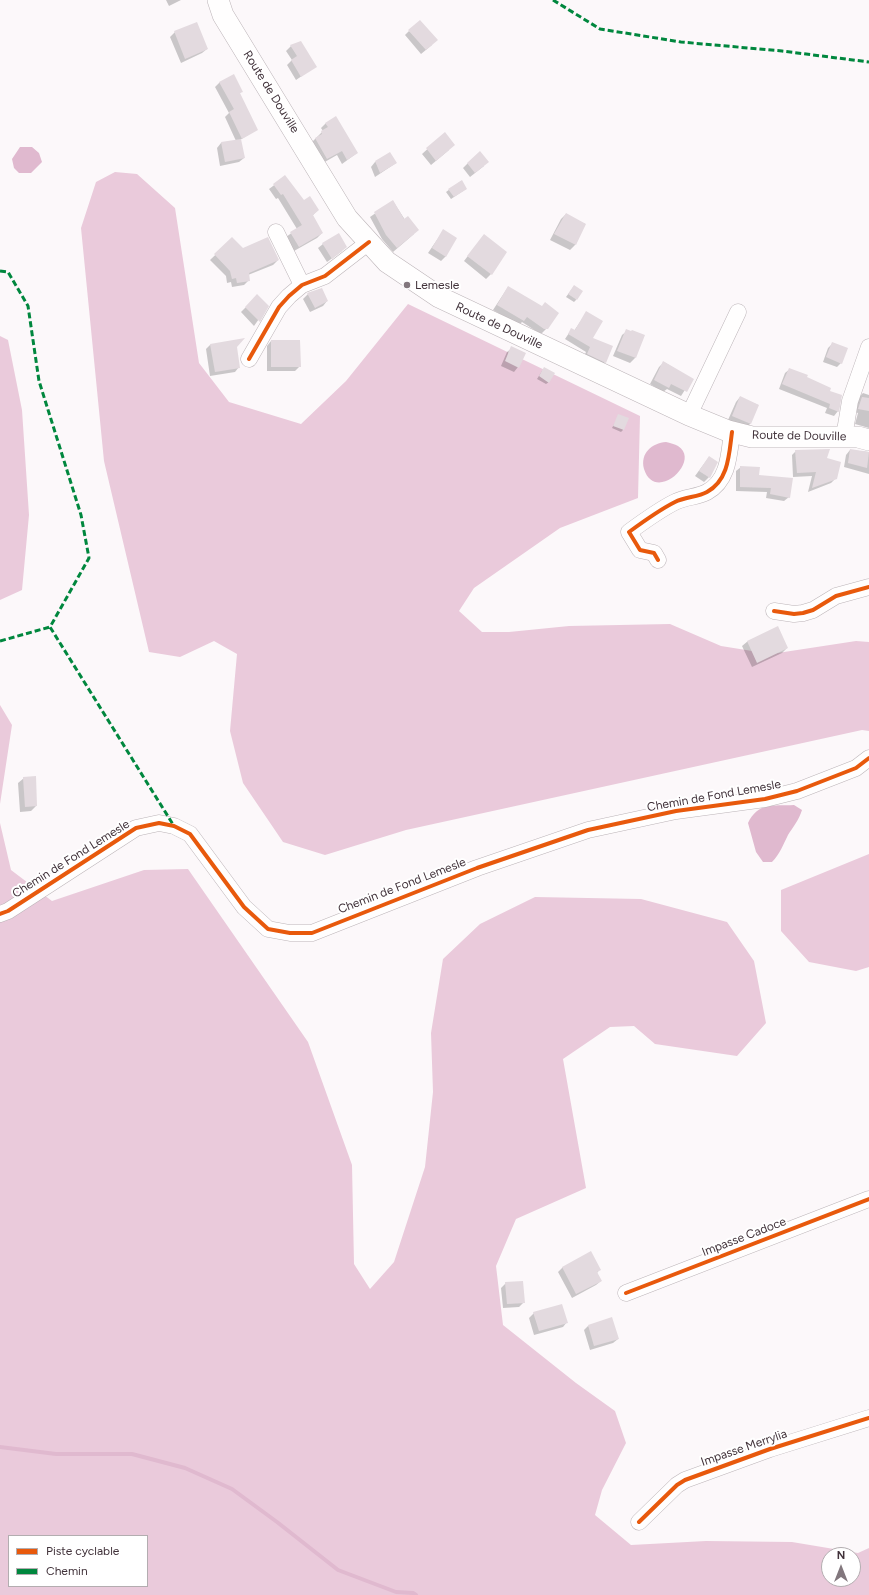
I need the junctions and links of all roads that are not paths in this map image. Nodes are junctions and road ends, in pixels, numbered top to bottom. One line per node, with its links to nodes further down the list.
1 (218, 0): 3 (main road, Route de Douville)
2 (276, 232): 4 (street)
3 (369, 242): 4 (street); 8 (main road, Route de Douville)
4 (302, 285): 7 (street)
5 (738, 312): 8 (street)
6 (869, 347): 10 (street)
7 (250, 359)
8 (689, 416): 9 (main road, Route de Douville)
9 (732, 432): 10 (main road, Route de Douville); 12 (street)
10 (844, 437): 11 (main road, Route de Douville)
11 (869, 440)
12 (658, 560)
13 (869, 587): 14 (street)
14 (774, 611)
15 (869, 758): 16 (street, Chemin de Fond Lemesle)
16 (0, 914)
17 (869, 1199): 18 (street, Impasse Cadoce)
18 (626, 1293)
19 (869, 1418): 20 (street, Impasse Merrylia)
20 (639, 1522)

